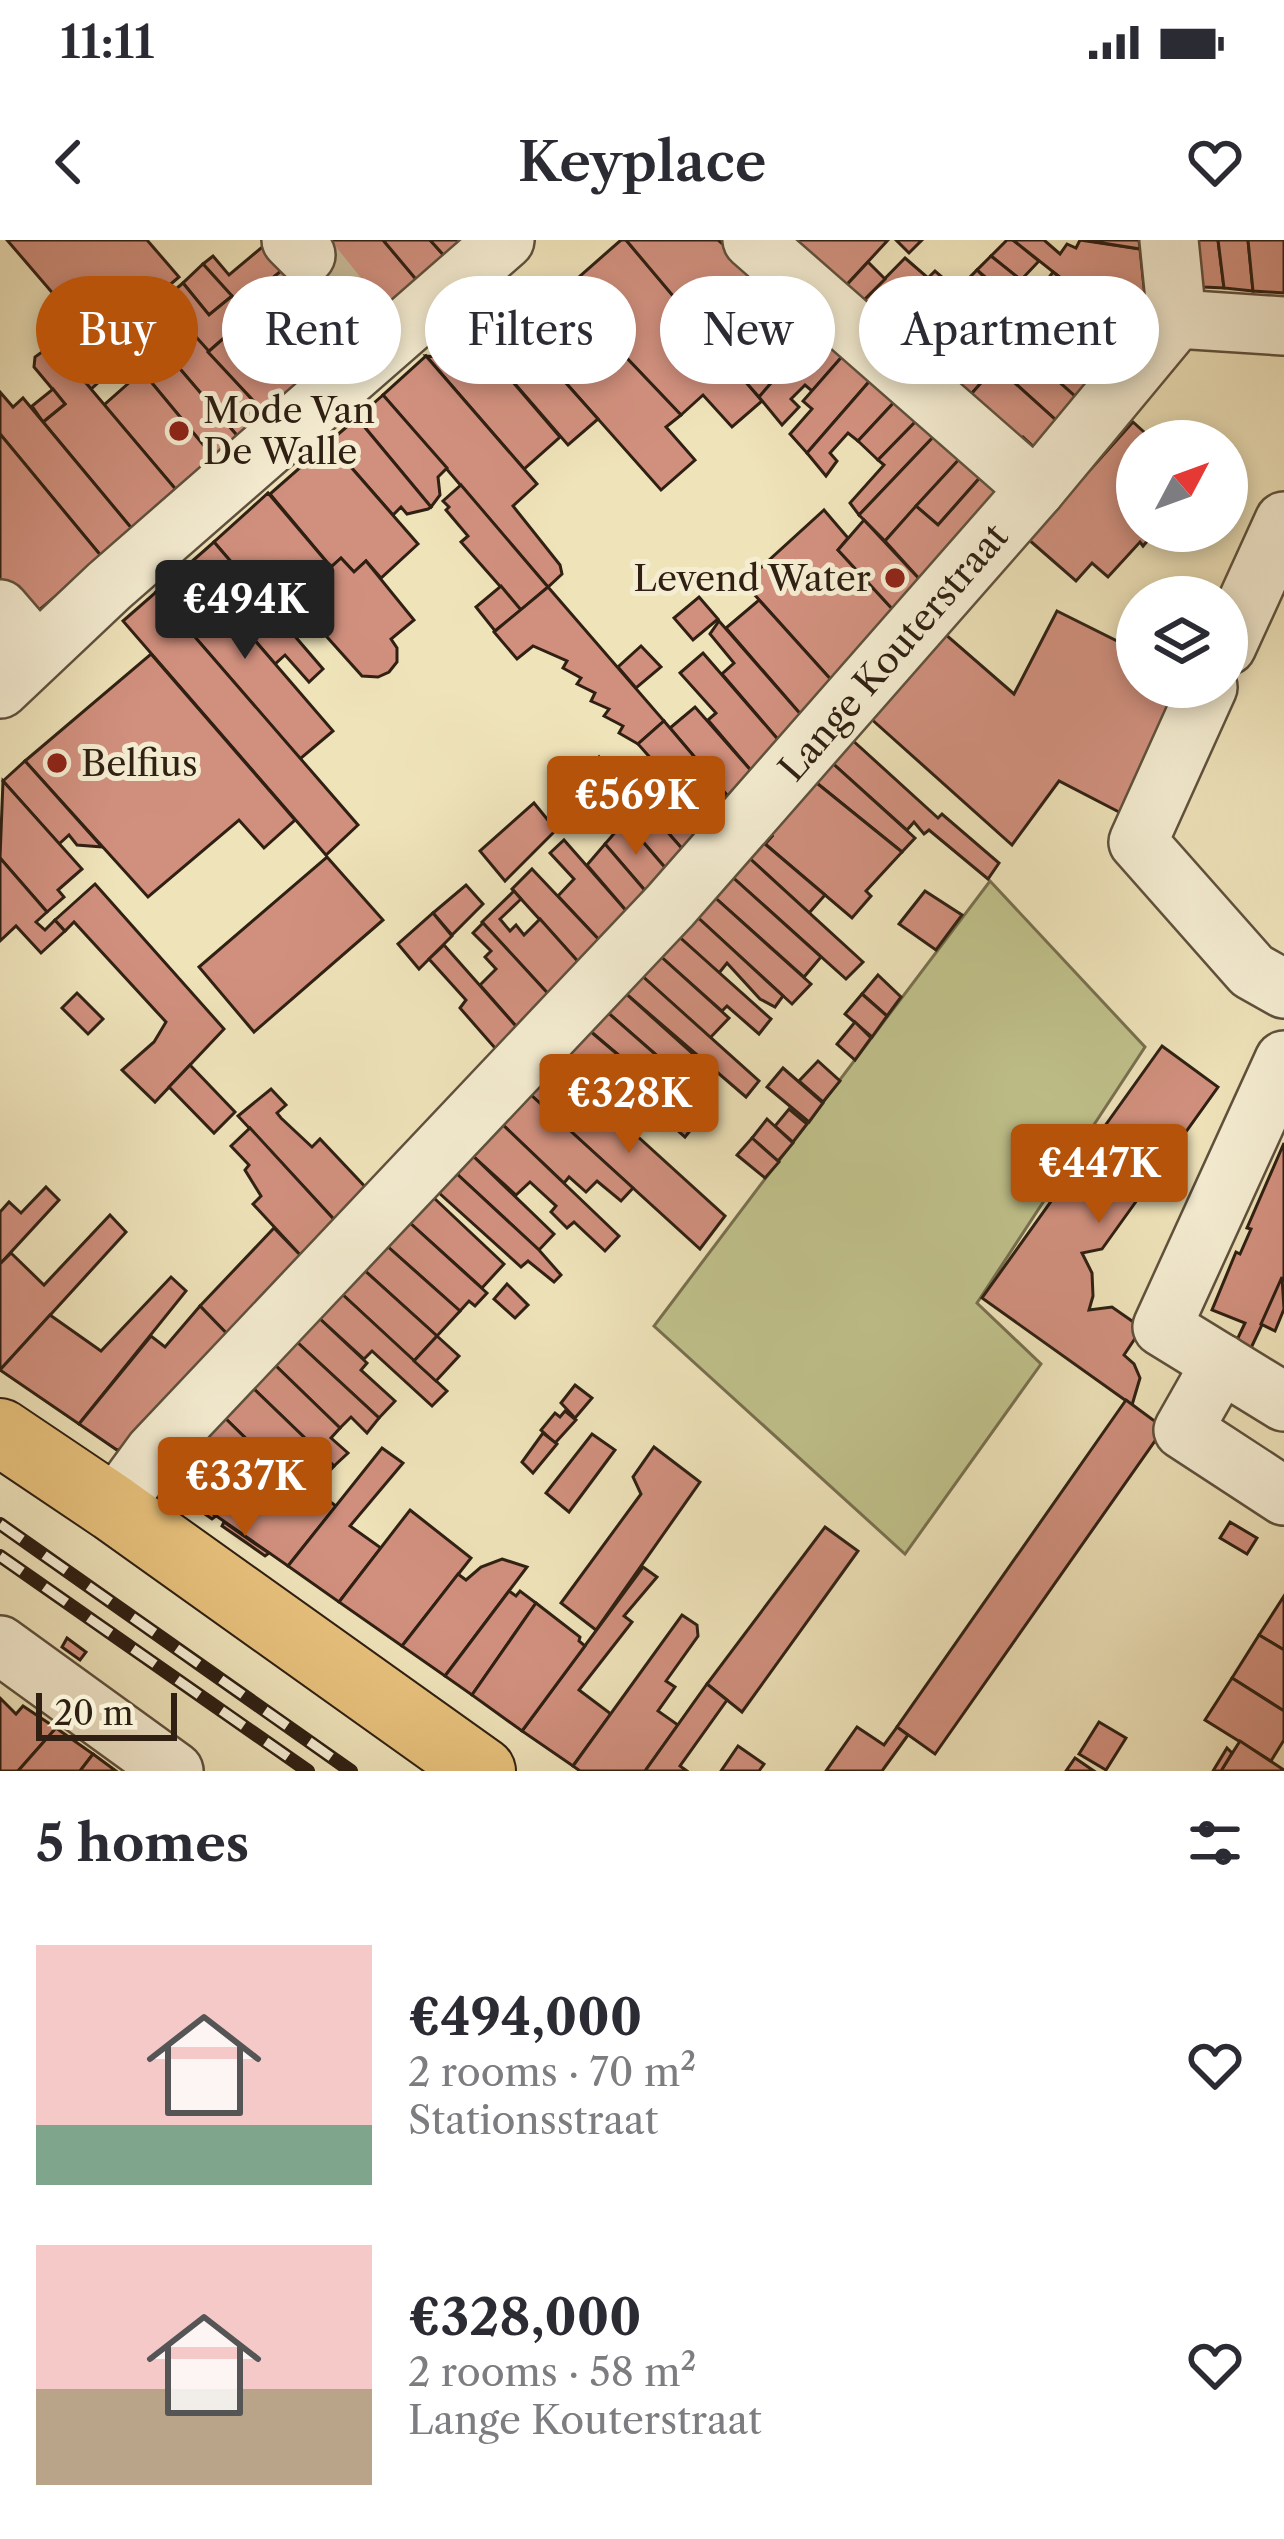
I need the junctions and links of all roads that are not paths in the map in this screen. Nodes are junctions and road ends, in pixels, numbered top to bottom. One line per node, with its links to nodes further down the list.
1 (505, 240): 10 (street)
2 (752, 240): 6 (street)
3 (1168, 240): 4 (street)
4 (1178, 319): 5 (street); 6 (street, Lange Kouterstraat)
5 (1284, 326)
6 (1036, 489): 18 (street, Lange Kouterstraat)
7 (1284, 521): 8 (street)
8 (1248, 600)
9 (0, 609): 10 (street)
10 (12, 669)
11 (1199, 708): 12 (street)
12 (1284, 989)
13 (1284, 1060): 14 (street)
14 (1220, 1363): 15 (street); 17 (street)
15 (1284, 1402)
16 (0, 1432): 18 (main road)
17 (1284, 1496)
18 (113, 1508): 21 (main road)
19 (0, 1645): 20 (street)
20 (174, 1771)
21 (482, 1771)

